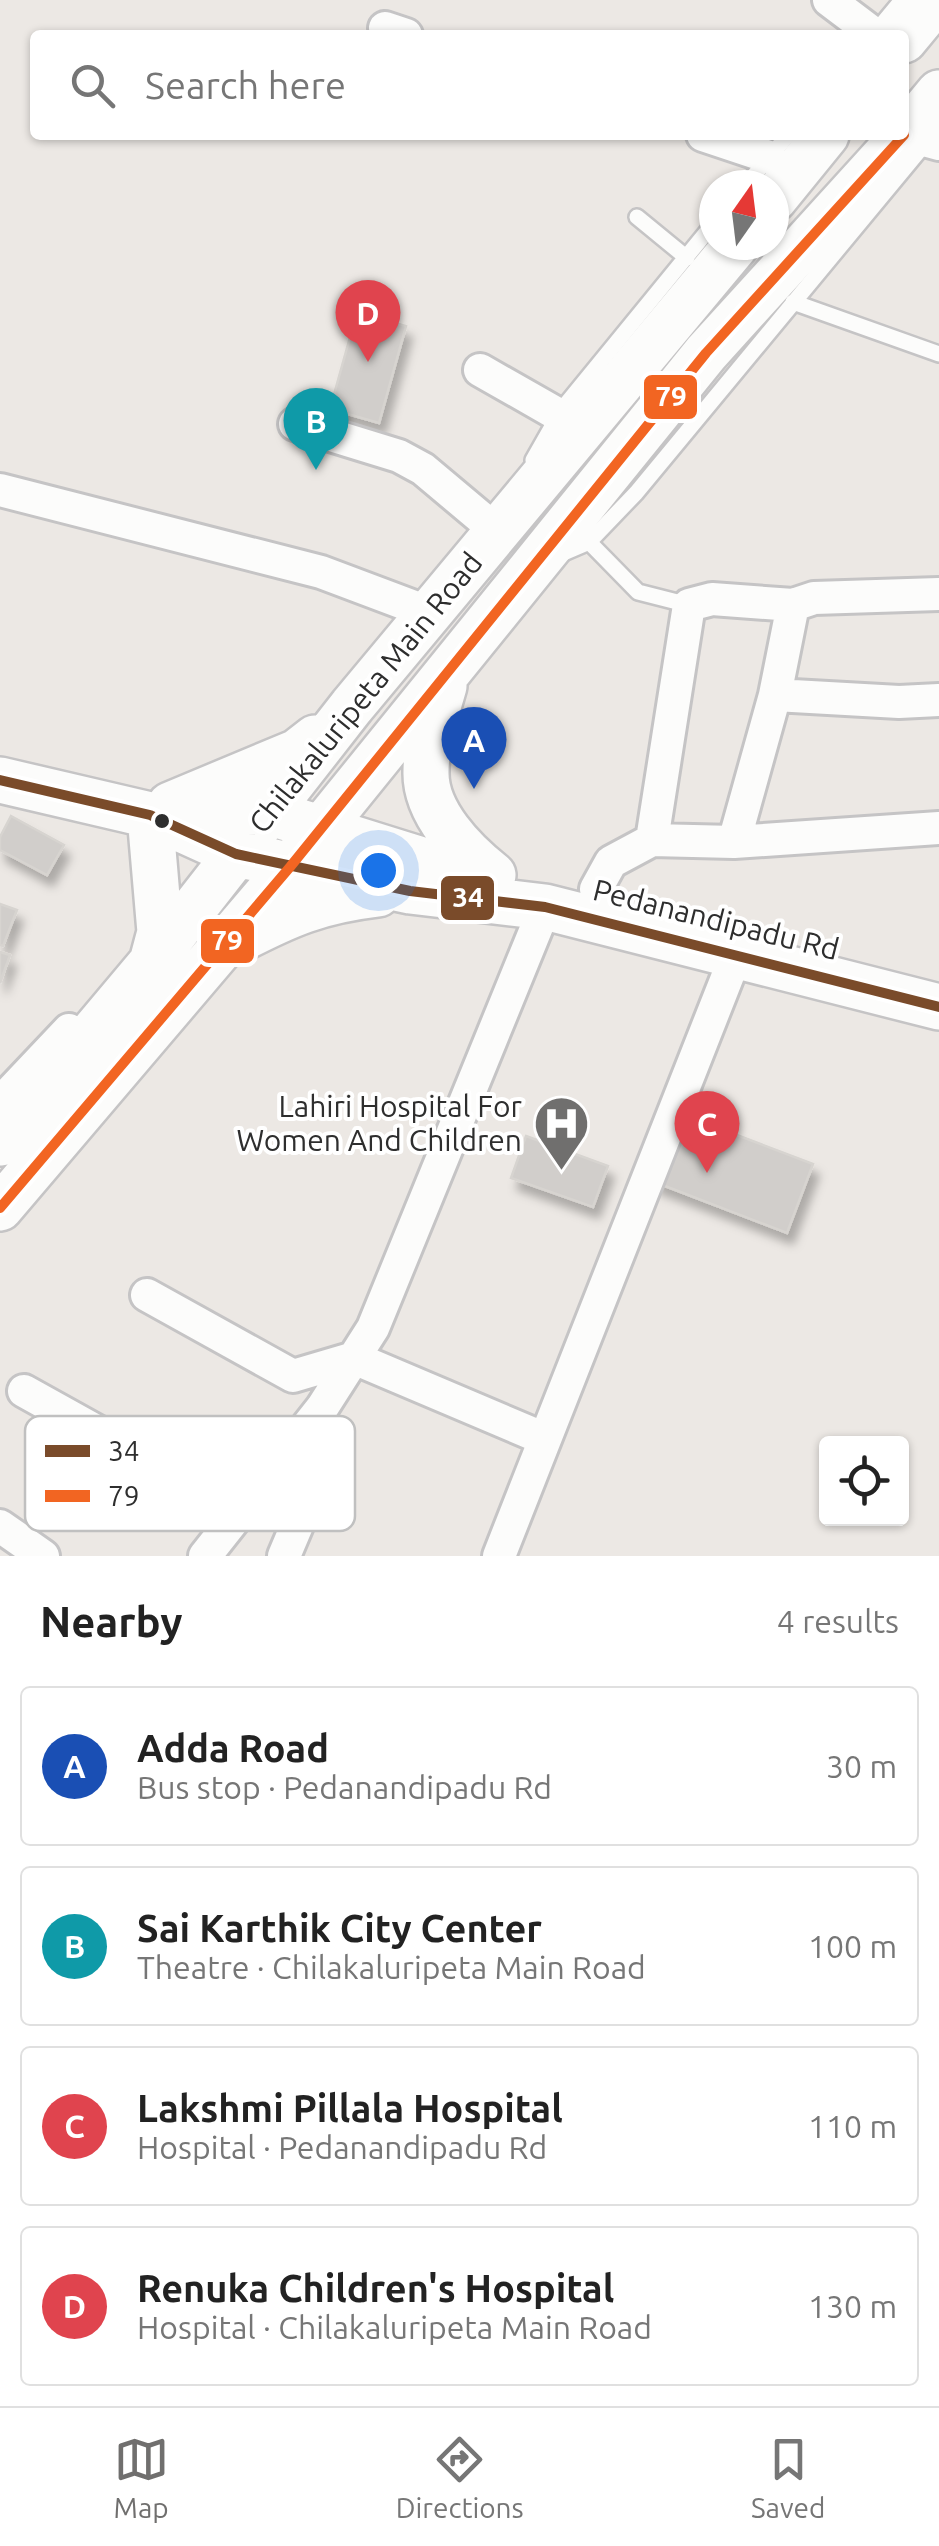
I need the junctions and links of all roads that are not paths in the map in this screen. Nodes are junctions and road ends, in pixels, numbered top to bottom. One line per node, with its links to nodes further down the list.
1 (829, 0): 4 (street)
2 (902, 0): 5 (lane)
3 (936, 0): 6 (main road)
4 (868, 30)
5 (876, 30)
6 (909, 34)
7 (939, 92): 8 (main road, Chilakaluripeta Main Road)
8 (923, 136): 16 (lane); 24 (main road, Chilakaluripeta Main Road)
9 (716, 140): 11 (street)
10 (818, 140): 11 (main road)
11 (777, 164)
12 (637, 217): 14 (lane)
13 (699, 242): 14 (lane)
14 (687, 258): 19 (lane)
15 (724, 260): 22 (main road, Chilakaluripeta Main Road)
16 (793, 302): 17 (lane); 23 (lane)
17 (939, 354)
18 (480, 370): 19 (street)
19 (559, 414): 22 (lane)
20 (295, 424): 22 (street)
21 (0, 490): 28 (street)
22 (502, 527): 28 (main road, Chilakaluripeta Main Road)
23 (589, 542): 24 (lane); 26 (lane)
24 (542, 552): 29 (main road, Chilakaluripeta Main Road)
25 (939, 594): 27 (street)
26 (689, 605): 27 (street); 38 (street)
27 (793, 605): 30 (street)
28 (430, 613): 32 (main road, Chilakaluripeta Main Road)
29 (449, 670): 36 (main road, Chilakaluripeta Main Road); 42 (main road)
30 (776, 695): 31 (street); 39 (street)
31 (939, 700)
32 (352, 706): 34 (main road, Chilakaluripeta Main Road); 35 (main road)
33 (0, 780): 35 (main road)
34 (268, 812): 35 (main road, Pedanandipadu Rd); 36 (main road, Pedanandipadu Rd); 40 (main road, Chilakaluripeta Main Road)
35 (150, 816): 40 (main road, Pedanandipadu Rd); 46 (main road)
36 (319, 827): 41 (main road, Chilakaluripeta Main Road); 42 (main road, Pedanandipadu Rd)
37 (939, 828): 39 (street)
38 (652, 840): 39 (street); 43 (street)
39 (734, 842)
40 (236, 854): 41 (main road, Pedanandipadu Rd); 46 (main road, Chilakaluripeta Main Road)
41 (290, 866): 44 (main road, Pedanandipadu Rd); 47 (main road, Chilakaluripeta Main Road)
42 (493, 876): 43 (main road, Pedanandipadu Rd)
43 (596, 889): 49 (main road, Pedanandipadu Rd)
44 (410, 891): 45 (main road, Pedanandipadu Rd); 47 (main road)
45 (545, 906): 48 (main road, Pedanandipadu Rd); 55 (street)
46 (156, 947): 51 (street); 52 (main road, Chilakaluripeta Main Road)
47 (220, 950): 53 (main road, Chilakaluripeta Main Road)
48 (736, 955): 50 (main road, Pedanandipadu Rd); 59 (street)
49 (939, 975)
50 (939, 1007)
51 (0, 1103)
52 (0, 1143)
53 (0, 1208)
54 (147, 1294): 55 (street)
55 (354, 1358): 58 (street); 59 (street)
56 (24, 1390): 57 (street)
57 (70, 1416)
58 (316, 1416)
59 (545, 1439): 66 (street)
60 (0, 1526): 63 (street)
61 (225, 1531): 64 (street)
62 (295, 1531): 65 (street)
63 (43, 1556)
64 (206, 1556)
65 (284, 1556)
66 (499, 1556)

